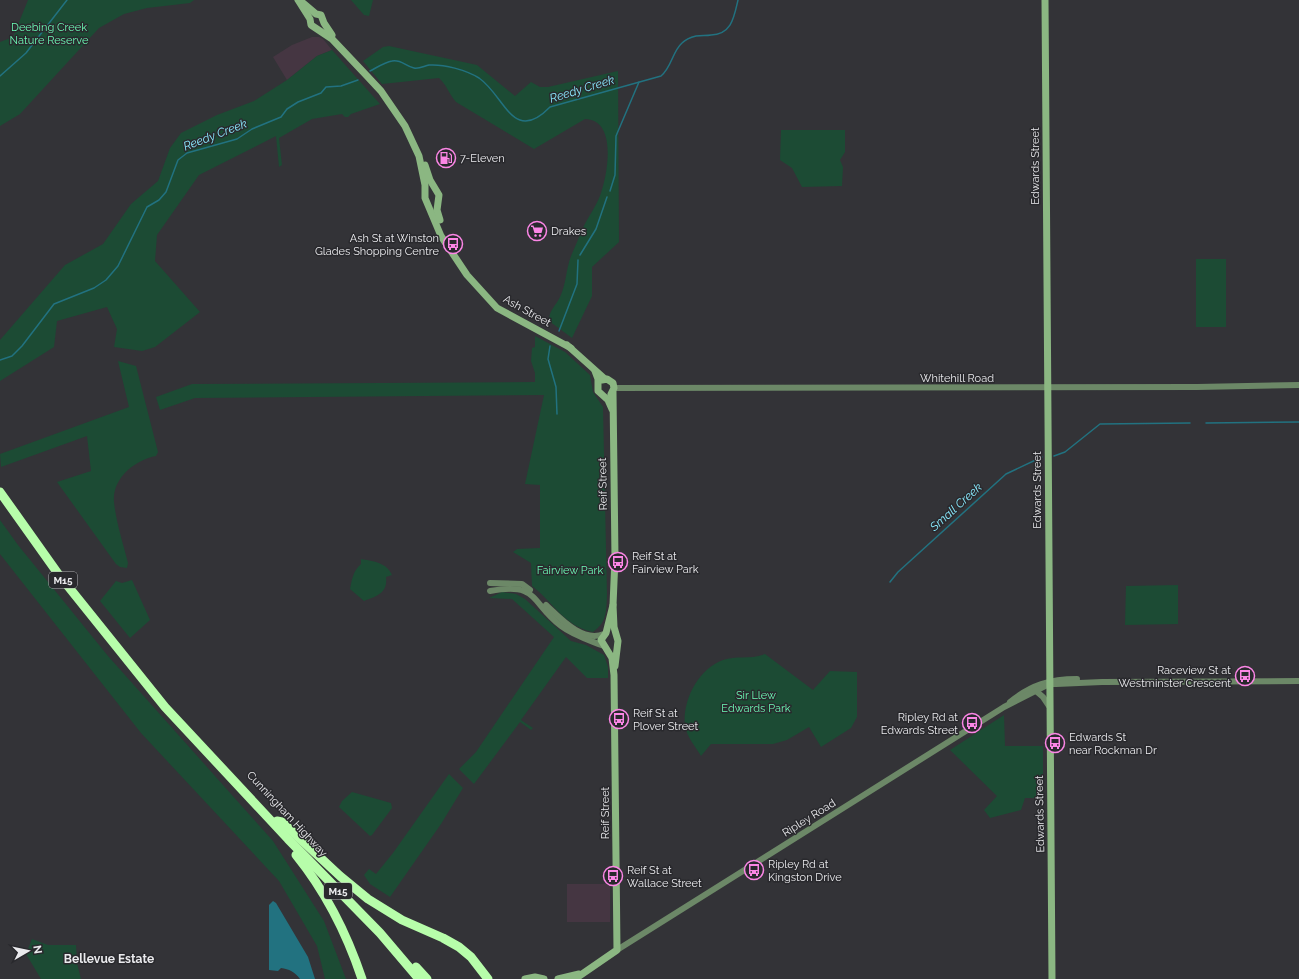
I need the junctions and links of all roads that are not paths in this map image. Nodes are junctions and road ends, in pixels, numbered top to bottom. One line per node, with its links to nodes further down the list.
1 (298, 0): 3 (main road)
2 (1045, 0): 17 (main road, Edwards Street)
3 (313, 16): 4 (main road); 5 (main road)
4 (324, 23): 5 (main road); 6 (main road)
5 (317, 28): 6 (main road)
6 (341, 48): 7 (main road)
7 (405, 126): 8 (main road); 9 (main road)
8 (435, 190): 9 (main road); 10 (main road)
9 (426, 193): 11 (main road)
10 (438, 200): 11 (main road); 12 (main road, Ash Street)
11 (428, 202): 12 (main road, Ash Street)
12 (456, 259): 13 (main road, Ash Street)
13 (595, 371): 14 (main road, Ash Street); 15 (main road)
14 (605, 379): 15 (main road); 18 (main road)
15 (598, 384): 19 (main road)
16 (1299, 385): 17 (street, Whitehill Road)
17 (1048, 388): 18 (street, Whitehill Road); 32 (main road, Edwards Street)
18 (614, 390): 19 (main road); 20 (main road, Reif Street)
19 (602, 395): 20 (main road)
20 (613, 411): 24 (main road, Reif Street)
21 (0, 492): 29 (highway, Cunningham Highway / M15)
22 (490, 583): 25 (street)
23 (490, 591): 28 (street)
24 (613, 605): 25 (main road, Reif Street); 26 (main road, Reif Street)
25 (605, 633): 26 (main road); 28 (main road)
26 (616, 634): 27 (main road)
27 (616, 645): 28 (main road); 30 (main road, Reif Street)
28 (605, 647): 30 (main road, Reif Street)
29 (130, 663): 36 (highway, Cunningham Highway / M15); 37 (highway, Cunningham Highway / M15)
30 (614, 675): 38 (main road, Reif Street)
31 (1299, 681): 32 (street)
32 (1049, 682): 33 (street, Ripley Road); 34 (main road, Edwards Street); 35 (street)
33 (1036, 691): 34 (street); 35 (street, Ripley Road)
34 (1049, 706): 48 (main road, Edwards Street)
35 (1004, 707): 38 (street, Ripley Road)
36 (255, 804): 40 (highway); 41 (highway, Cunningham Highway / M15)
37 (276, 820): 42 (highway, Cunningham Highway / M15); 43 (highway)
38 (617, 950): 39 (main road, Ripley Road)
39 (582, 973): 46 (main road, Ripley Road); 47 (main road, Ripley Road)
40 (362, 979)
41 (419, 979)
42 (427, 979)
43 (488, 979)
44 (525, 979): 45 (main road)
45 (544, 979)
46 (558, 979)
47 (575, 979)
48 (1052, 979)

